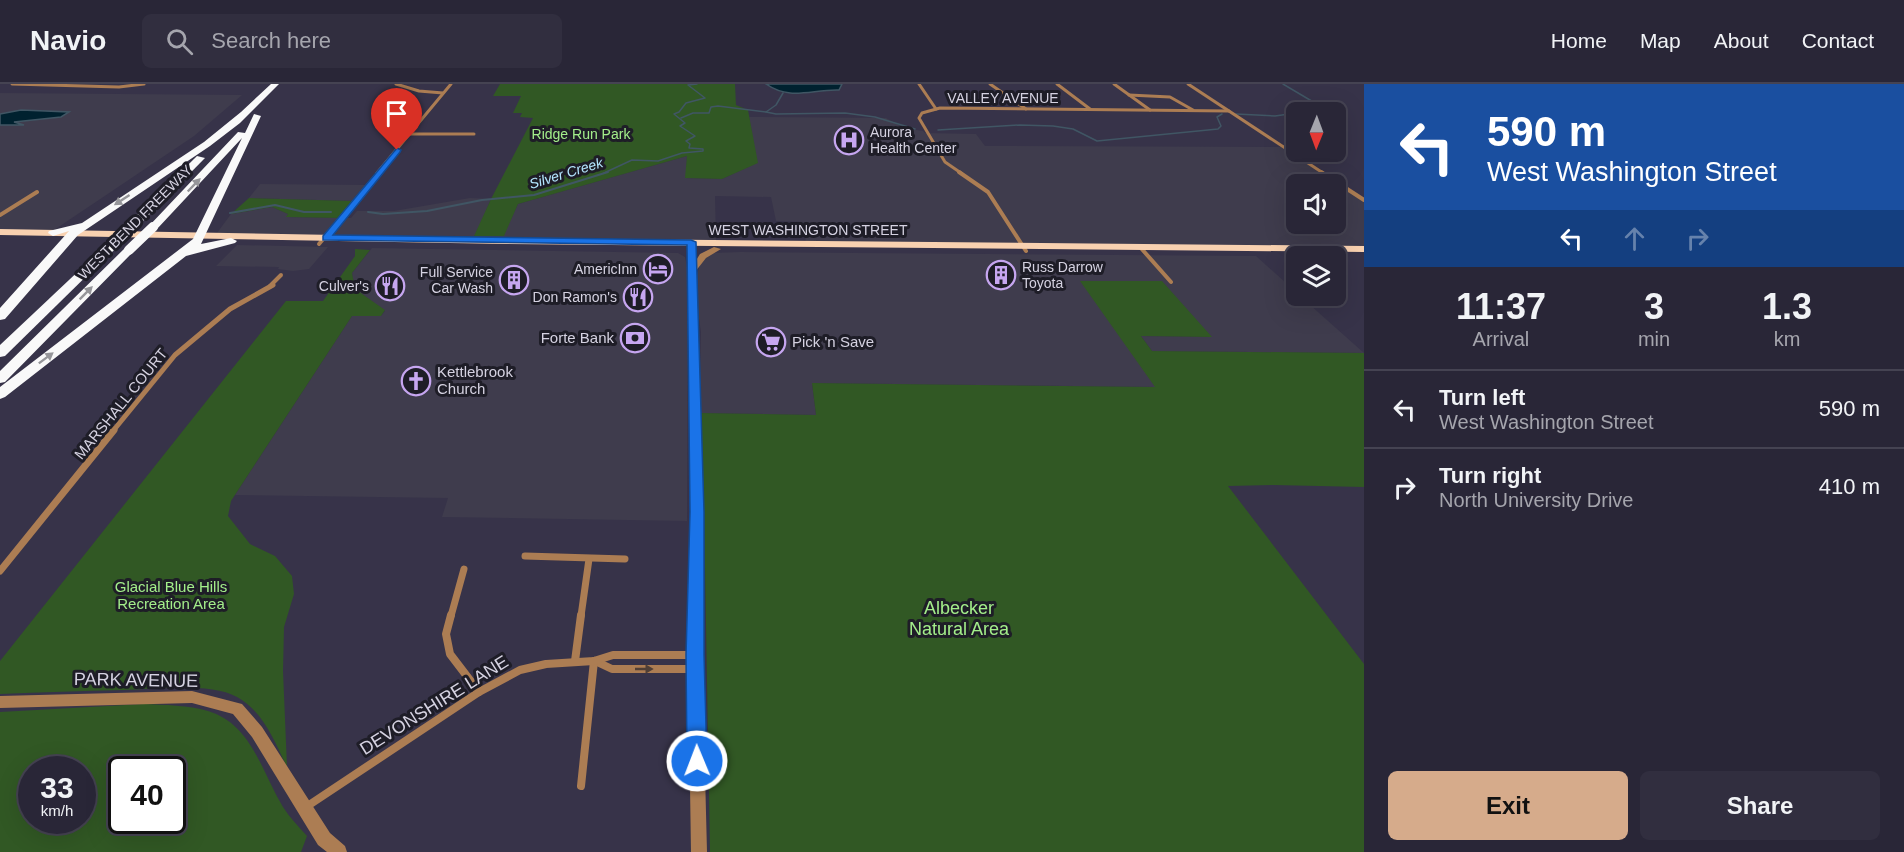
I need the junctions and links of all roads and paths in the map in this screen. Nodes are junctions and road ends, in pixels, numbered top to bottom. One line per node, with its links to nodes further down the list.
1 (12, 84): 13 (street)
2 (52, 84): 13 (street)
3 (103, 84): 14 (street)
4 (144, 84): 14 (street)
5 (275, 84): 24 (highway, WEST BEND FREEWAY)
6 (396, 84): 15 (street)
7 (451, 84): 15 (street)
8 (919, 84): 18 (street)
9 (990, 84): 19 (street)
10 (1057, 84): 20 (street)
11 (1114, 84): 16 (street)
12 (1188, 84): 23 (street)
13 (47, 86): 14 (street)
14 (98, 87)
15 (443, 93): 26 (street)
16 (1129, 95): 21 (street); 22 (street)
17 (265, 108): 25 (highway, WEST BEND FREEWAY)
18 (936, 109): 19 (street, VALLEY AVENUE); 40 (street, VALLEY AVENUE)
19 (1027, 109): 20 (street, VALLEY AVENUE)
20 (1090, 110): 21 (street, VALLEY AVENUE)
21 (1151, 110): 22 (street, VALLEY AVENUE)
22 (1194, 111): 23 (street, VALLEY AVENUE)
23 (1229, 111): 29 (street)
24 (244, 114): 31 (highway, one-way to 31); 50 (highway, WEST BEND FREEWAY, bridge)
25 (258, 116): 36 (highway); 51 (highway, WEST BEND FREEWAY, one-way to 25, bridge)
26 (410, 134): 27 (street); 37 (street)
27 (474, 134)
28 (37, 192): 30 (street)
29 (1364, 200)
30 (0, 215)
31 (88, 222): 33 (highway); 34 (highway)
32 (0, 232): 33 (main road, WEST WASHINGTON STREET)
33 (53, 232): 34 (main road, WEST WASHINGTON STREET)
34 (70, 236): 35 (main road, WEST WASHINGTON STREET); 36 (main road, WEST WASHINGTON STREET); 49 (highway)
35 (0, 238)
36 (200, 238): 37 (main road, WEST WASHINGTON STREET); 38 (main road, WEST WASHINGTON STREET); 45 (highway)
37 (323, 241): 38 (main road, WEST WASHINGTON STREET); 39 (main road, WEST WASHINGTON STREET)
38 (231, 242): 45 (highway)
39 (691, 246): 40 (main road, WEST WASHINGTON STREET); 41 (main road, WEST WASHINGTON STREET); 46 (street)
40 (1023, 248): 41 (main road, WEST WASHINGTON STREET); 43 (main road, WEST WASHINGTON STREET)
41 (717, 249): 46 (street)
42 (1364, 249): 43 (main road, WEST WASHINGTON STREET)
43 (1143, 250): 44 (main road, WEST WASHINGTON STREET); 48 (street)
44 (1364, 256)
45 (170, 264): 52 (highway, one-way to 45)
46 (693, 270): 58 (street)
47 (281, 275): 57 (street, MARSHALL COURT)
48 (1171, 282)
49 (0, 316)
50 (0, 352)
51 (0, 379)
52 (0, 394)
53 (525, 556): 54 (street)
54 (589, 559): 55 (street); 59 (street)
55 (625, 559)
56 (464, 569): 62 (street)
57 (0, 571)
58 (695, 655): 60 (street, DEVONSHIRE LANE); 61 (street)
59 (575, 661): 60 (street, DEVONSHIRE LANE); 62 (street, DEVONSHIRE LANE)
60 (594, 661): 61 (street, DEVONSHIRE LANE, one-way to 61); 64 (street)
61 (695, 669): 67 (street)
62 (480, 692): 65 (street, DEVONSHIRE LANE)
63 (0, 702): 65 (street, PARK AVENUE)
64 (581, 786)
65 (303, 809): 66 (street, PARK AVENUE)
66 (339, 852)
67 (699, 852)

